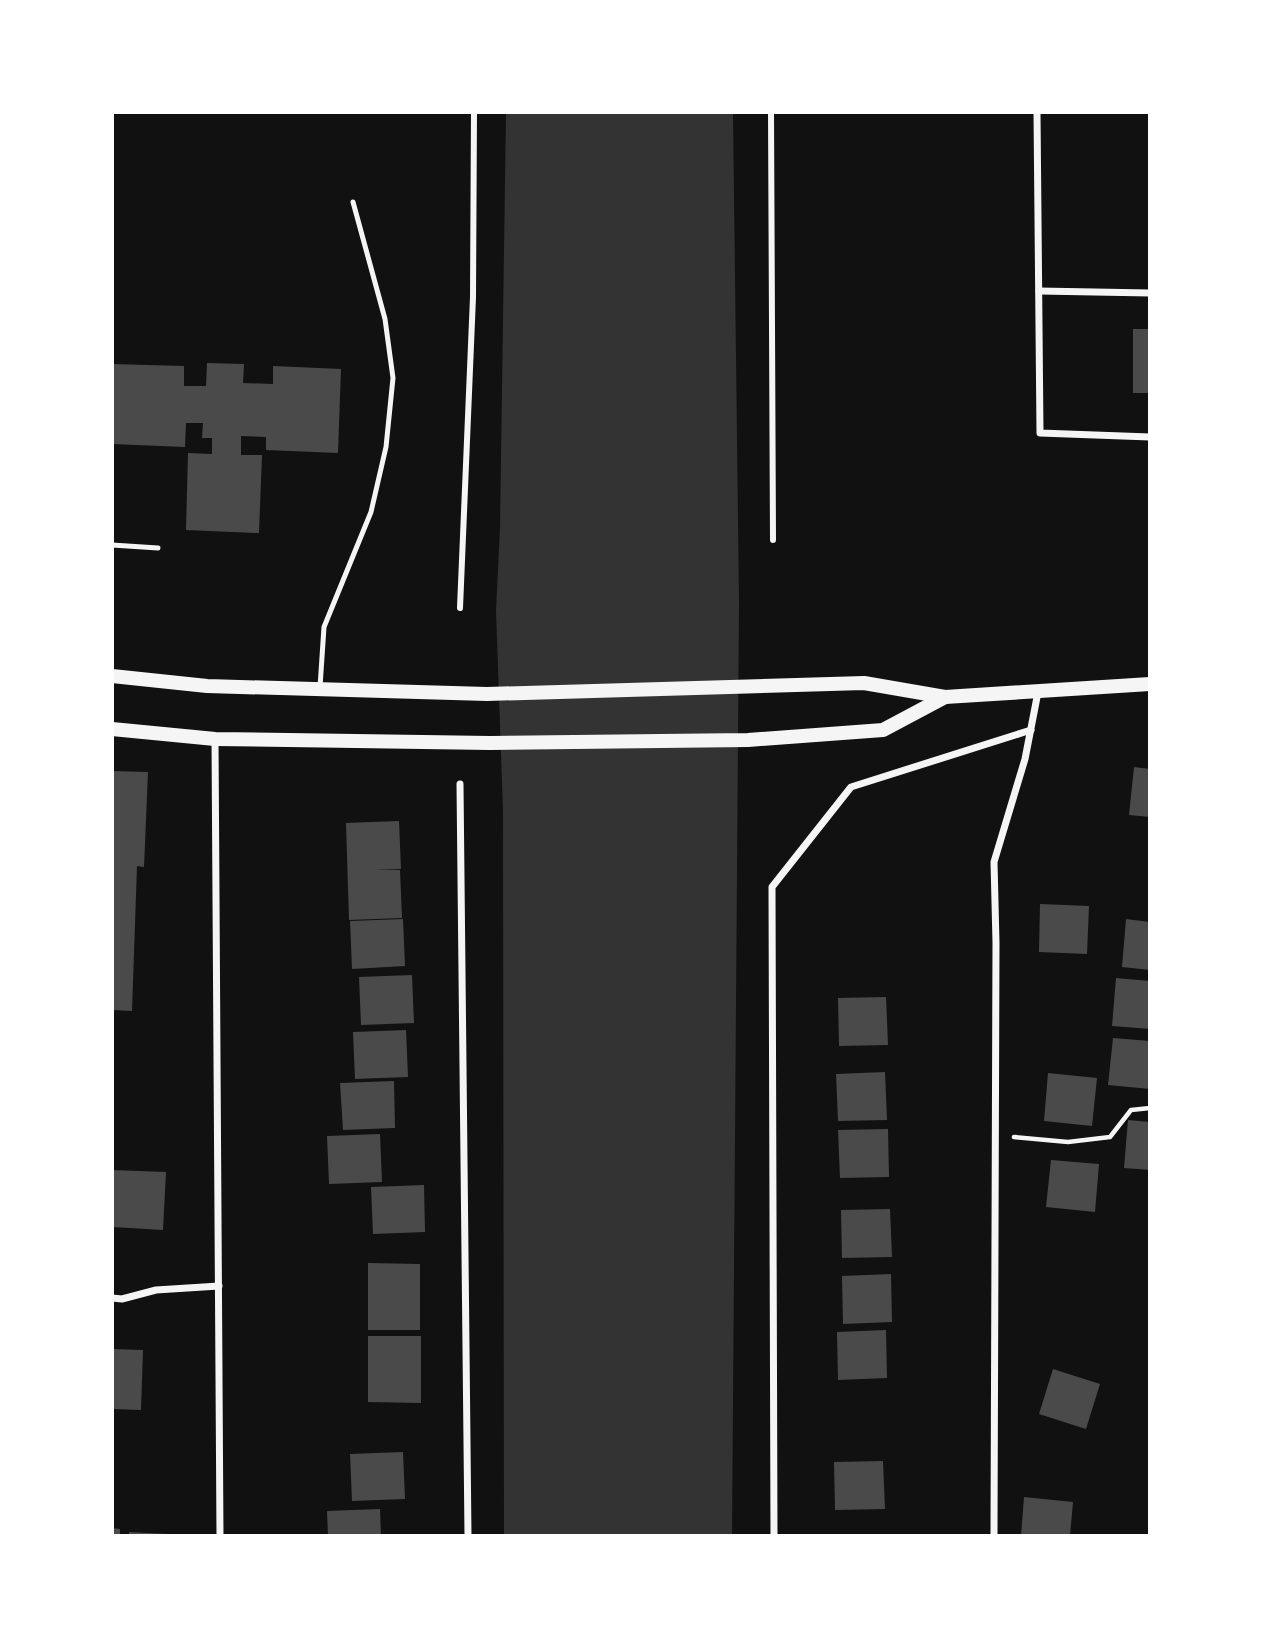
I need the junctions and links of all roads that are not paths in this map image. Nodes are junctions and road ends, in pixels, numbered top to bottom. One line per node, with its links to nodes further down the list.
1 (474, 112): 11 (street)
2 (771, 112): 8 (street)
3 (1037, 112): 5 (street)
4 (353, 202): 14 (lane)
5 (1038, 291): 6 (street); 7 (street)
6 (1150, 293)
7 (1150, 437)
8 (774, 540)
9 (112, 545): 10 (lane)
10 (158, 548)
11 (460, 608)
12 (112, 676): 14 (main road)
13 (1150, 684): 15 (main road)
14 (320, 690): 16 (main road)
15 (1038, 691): 16 (main road); 18 (street)
16 (945, 697): 19 (main road)
17 (112, 729): 19 (main road)
18 (1031, 730): 25 (street); 26 (street)
19 (215, 738): 21 (street)
20 (460, 784): 24 (street)
21 (219, 1286): 22 (street); 23 (street)
22 (112, 1298)
23 (220, 1536)
24 (468, 1536)
25 (774, 1536)
26 (994, 1536)

